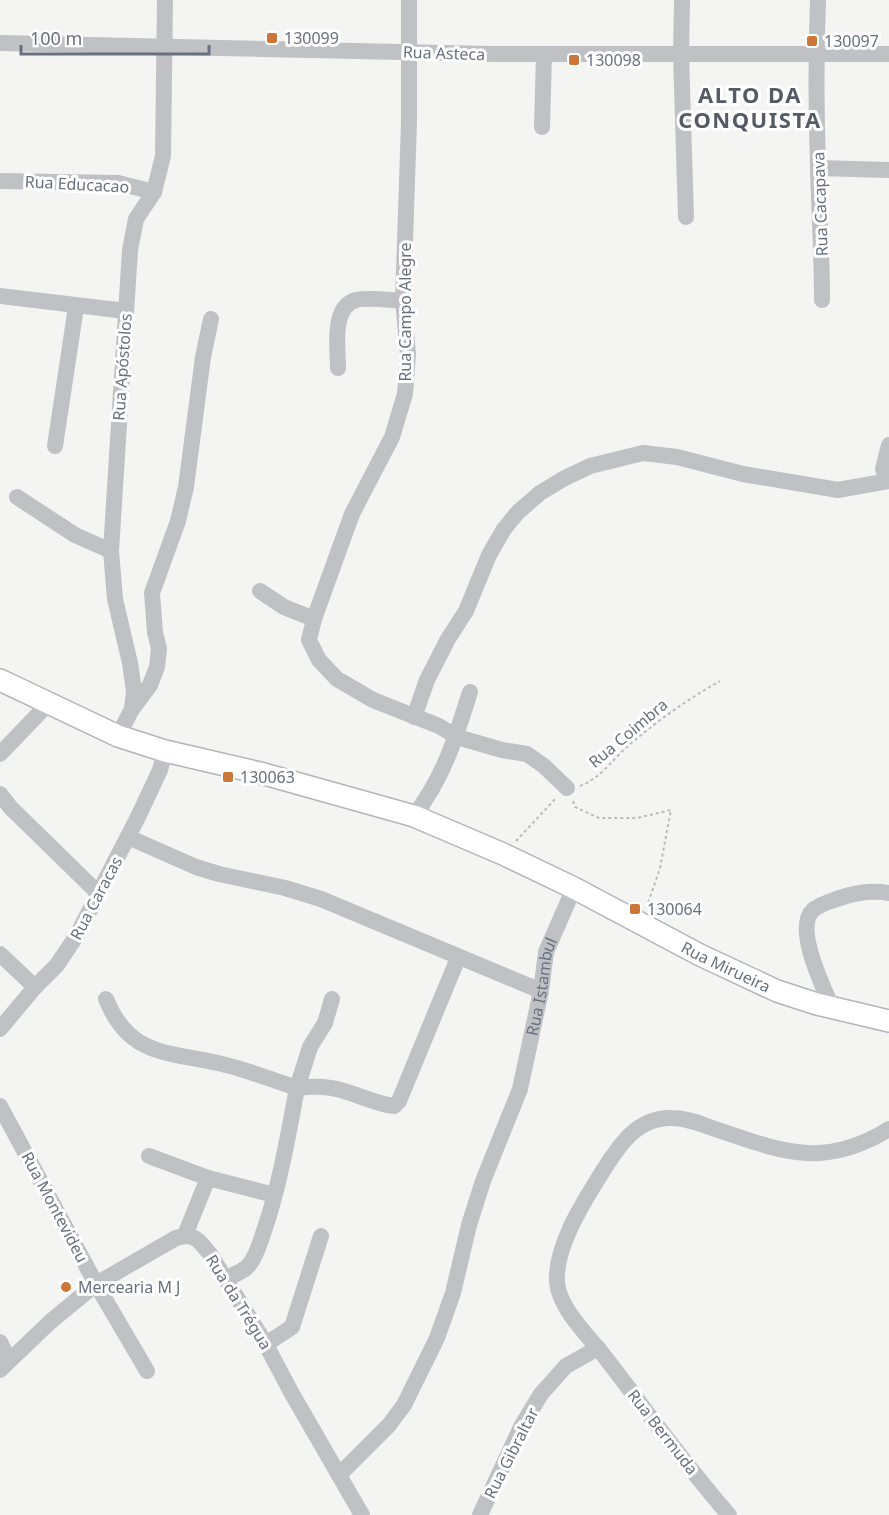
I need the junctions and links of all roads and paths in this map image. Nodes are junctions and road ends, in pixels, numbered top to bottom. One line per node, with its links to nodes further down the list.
1 (165, 0): 6 (street, Rua Apóstolos)
2 (409, 0): 7 (street, Rua Campo Alegre)
3 (682, 0): 11 (street)
4 (818, 0): 9 (street, Rua Cacapava)
5 (0, 43): 6 (street, Rua Asteca)
6 (164, 48): 7 (street, Rua Asteca); 16 (street, Rua Apóstolos)
7 (410, 51): 8 (street, Rua Asteca); 20 (street, Rua Campo Alegre)
8 (544, 54): 11 (street, Rua Asteca); 12 (street)
9 (816, 54): 10 (street, Rua Asteca); 11 (street, Rua Asteca); 13 (street, Rua Cacapava)
10 (889, 54)
11 (681, 55): 17 (street)
12 (542, 127)
13 (818, 168): 14 (street); 19 (street, Rua Cacapava)
14 (889, 170)
15 (0, 181): 16 (street, Rua Educacao)
16 (154, 192): 22 (street, Rua Apóstolos)
17 (686, 217)
18 (0, 296): 21 (street)
19 (822, 300)
20 (402, 301): 24 (street); 31 (street, Rua Campo Alegre)
21 (76, 307): 22 (street); 26 (street)
22 (126, 311): 29 (street, Rua Apóstolos)
23 (211, 319): 36 (street)
24 (338, 368)
25 (889, 445): 27 (street)
26 (55, 446)
27 (888, 481): 37 (street)
28 (17, 497): 29 (street)
29 (111, 552): 36 (street, Rua Apóstolos)
30 (260, 591): 31 (street)
31 (314, 620): 37 (street, Rua Campo Alegre)
32 (0, 680): 35 (main road)
33 (720, 681): 42 (path, Rua Coimbra)
34 (470, 692): 39 (street)
35 (49, 703): 38 (main road); 41 (street)
36 (132, 708): 38 (street, Rua Apóstolos)
37 (414, 717): 39 (street)
38 (118, 736): 40 (main road)
39 (456, 736): 42 (street); 44 (street)
40 (165, 751): 44 (main road); 45 (street, Rua Caracas)
41 (0, 754)
42 (567, 788): 46 (path, Rua Coimbra); 50 (path)
43 (0, 794): 48 (street)
44 (414, 816): 46 (main road)
45 (128, 837): 48 (street, Rua Caracas); 52 (street)
46 (503, 854): 47 (main road)
47 (574, 888): 50 (main road, Rua Mirueira); 54 (street, Rua Istambul)
48 (98, 893): 53 (street, Rua Caracas)
49 (889, 893): 57 (street)
50 (641, 924): 57 (main road, Rua Mirueira)
51 (0, 954): 53 (street)
52 (458, 958): 54 (street); 60 (street)
53 (35, 987): 59 (street, Rua Caracas)
54 (541, 991): 75 (street, Rua Istambul)
55 (106, 999): 60 (street)
56 (332, 999): 60 (street)
57 (832, 1007): 58 (main road, Rua Mirueira)
58 (889, 1021)
59 (0, 1029)
60 (297, 1088): 65 (street)
61 (0, 1106): 69 (street, Rua Montevideu)
62 (889, 1129): 72 (street, Rua Bermuda)
63 (149, 1156): 64 (street)
64 (208, 1178): 65 (street); 66 (street)
65 (274, 1196): 68 (street)
66 (185, 1235): 68 (street, Rua da Trégua); 69 (street)
67 (321, 1236): 71 (street)
68 (225, 1278): 71 (street, Rua da Trégua)
69 (96, 1284): 73 (street); 74 (street, Rua Montevideu)
70 (0, 1342): 73 (street)
71 (266, 1344): 75 (street, Rua da Trégua)
72 (598, 1348): 77 (street, Rua Gibraltar); 78 (street, Rua Bermuda)
73 (5, 1365)
74 (147, 1371)
75 (339, 1475): 76 (street, Rua da Trégua)
76 (362, 1515)
77 (480, 1515)
78 (729, 1515)

